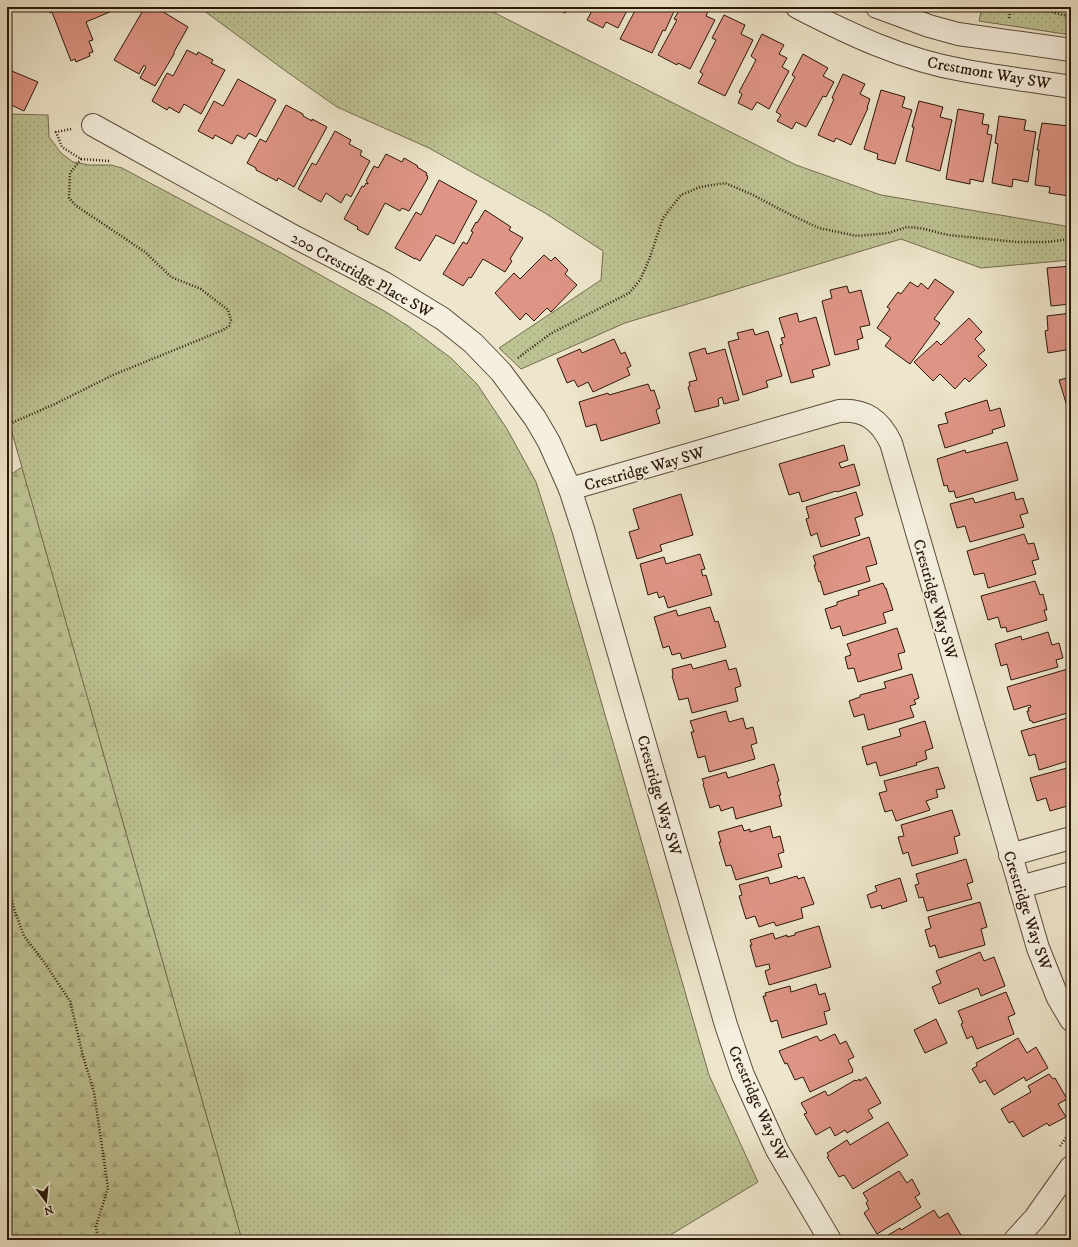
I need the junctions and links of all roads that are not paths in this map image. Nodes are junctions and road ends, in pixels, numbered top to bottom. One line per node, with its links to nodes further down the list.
1 (878, 7): 3 (street, Crestmont Way SW)
2 (805, 9): 4 (street, Crestmont Way SW)
3 (1071, 50)
4 (1071, 87)
5 (93, 125): 6 (street, 200 Crestridge Place SW)
6 (570, 489): 8 (street, Crestridge Way SW); 13 (street, Crestridge Way SW)
7 (1071, 838): 8 (street)
8 (1010, 855): 10 (street, Crestridge Way SW)
9 (1071, 873): 10 (street)
10 (1020, 888): 11 (street, Crestridge Way SW)
11 (1071, 1020)
12 (1071, 1167): 14 (street)
13 (830, 1240)
14 (1015, 1240)

